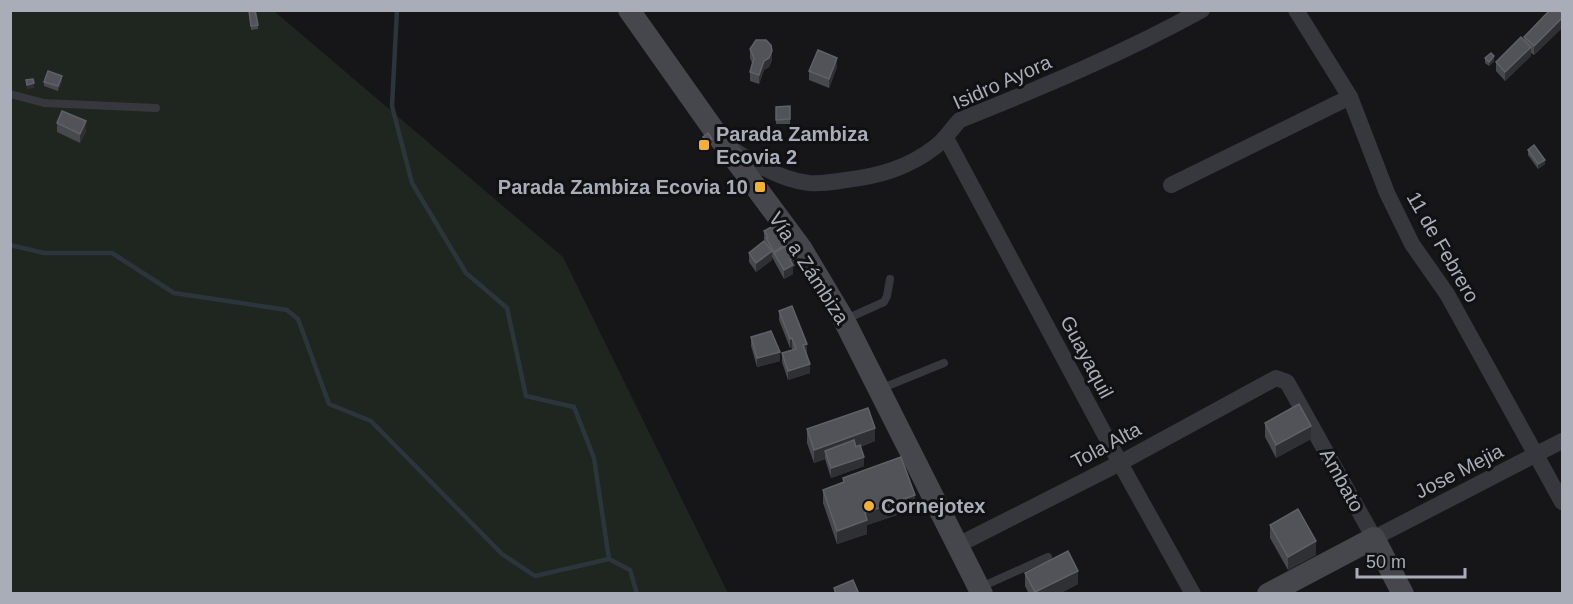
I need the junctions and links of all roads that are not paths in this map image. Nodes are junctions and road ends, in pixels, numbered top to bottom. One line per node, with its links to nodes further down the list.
1 (629, 10): 8 (street, Vía a Zámbiza)
2 (1202, 10): 7 (street, Isidro Ayora)
3 (1296, 10): 5 (street, 11 de Febrero)
4 (10, 94): 6 (lane)
5 (1350, 97): 9 (street); 16 (street, 11 de Febrero)
6 (156, 108)
7 (946, 138): 8 (street, Isidro Ayora); 17 (street, Guayaquil)
8 (723, 143): 11 (street, Vía a Zámbiza)
9 (1171, 185)
10 (890, 279): 11 (lane)
11 (844, 320): 14 (street, Vía a Zámbiza)
12 (944, 363): 14 (lane)
13 (1271, 379): 17 (street, Tola Alta); 19 (street, Ambato)
14 (880, 389): 20 (street, Vía a Zámbiza)
15 (1563, 441): 16 (street, Jose Mejia)
16 (1536, 455): 18 (street, 11 de Febrero); 19 (street, Jose Mejia)
17 (1120, 463): 20 (street, Tola Alta); 23 (street, Guayaquil)
18 (1563, 502)
19 (1374, 538): 24 (street); 25 (street, Ambato)
20 (958, 545): 22 (street, Vía a Zámbiza)
21 (1048, 557): 22 (lane)
22 (980, 591)
23 (1194, 594)
24 (1268, 594)
25 (1404, 594)

